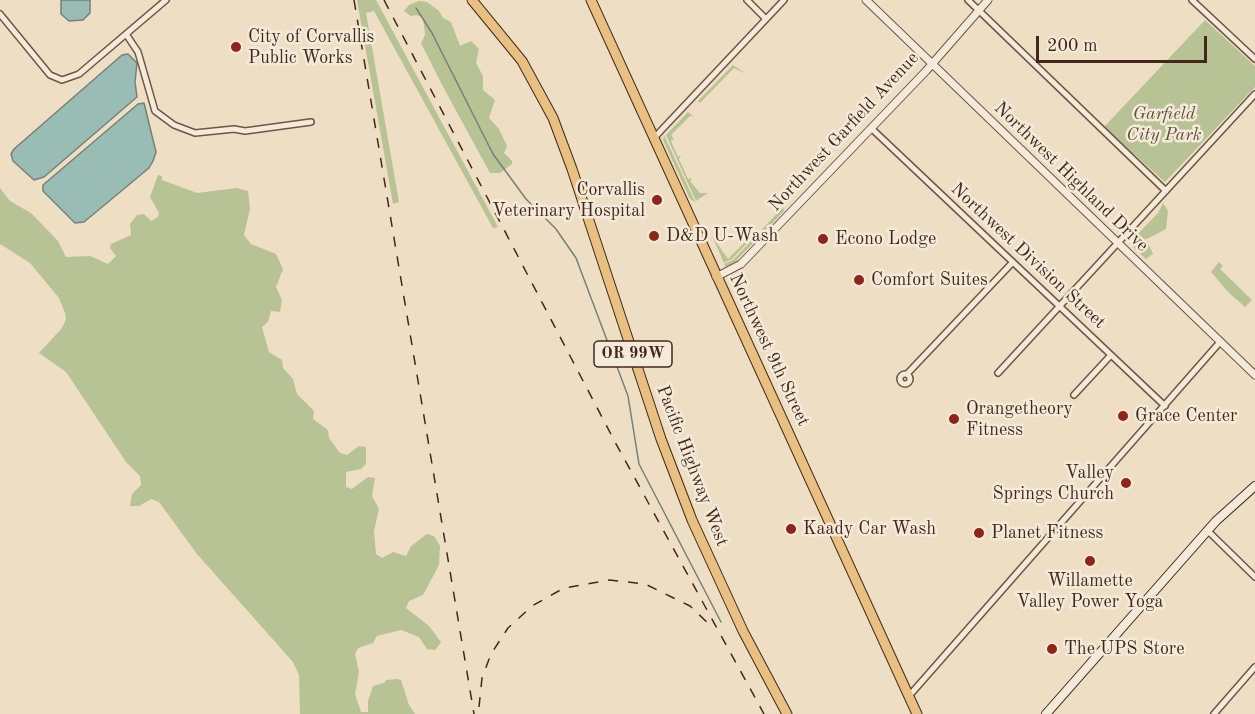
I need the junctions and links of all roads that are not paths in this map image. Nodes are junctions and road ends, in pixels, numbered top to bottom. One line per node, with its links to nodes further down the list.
1 (166, 0): 13 (street)
2 (472, 0): 37 (main road, Pacific Highway West / OR 99W)
3 (591, 0): 19 (main road, Northwest 9th Street)
4 (747, 0): 12 (street)
5 (784, 0): 12 (street)
6 (866, 0): 15 (street, Northwest Highland Drive)
7 (968, 0): 10 (street)
8 (988, 0): 10 (street, Northwest Garfield Avenue)
9 (1192, 0): 14 (street)
10 (979, 10): 15 (street, Northwest Garfield Avenue); 20 (street)
11 (0, 14): 13 (street)
12 (766, 19): 19 (street)
13 (126, 34): 17 (street)
14 (1255, 59)
15 (931, 63): 18 (street, Northwest Garfield Avenue); 21 (street, Northwest Highland Drive)
16 (1255, 94): 20 (street)
17 (311, 122)
18 (871, 128): 22 (street, Northwest Division Street); 23 (street, Northwest Garfield Avenue)
19 (654, 138): 23 (main road, Northwest 9th Street)
20 (1166, 191): 21 (street)
21 (1118, 243): 24 (street); 25 (street, Northwest Highland Drive)
22 (1013, 262): 24 (street, Northwest Division Street); 28 (street)
23 (716, 277): 36 (main road, Northwest 9th Street)
24 (1059, 307): 26 (street, Northwest Division Street); 27 (street)
25 (1220, 342): 29 (street, Northwest Highland Drive); 31 (street)
26 (1111, 355): 30 (street); 31 (street, Northwest Division Street)
27 (998, 373)
28 (907, 374)
29 (1255, 375)
30 (1074, 395)
31 (1165, 406): 36 (street)
32 (1255, 486): 33 (main road)
33 (1207, 530): 34 (street); 39 (main road)
34 (1255, 577)
35 (1255, 667): 40 (street)
36 (909, 696): 38 (main road, Northwest 9th Street)
37 (787, 714)
38 (917, 714)
39 (1047, 714)
40 (1214, 714)

